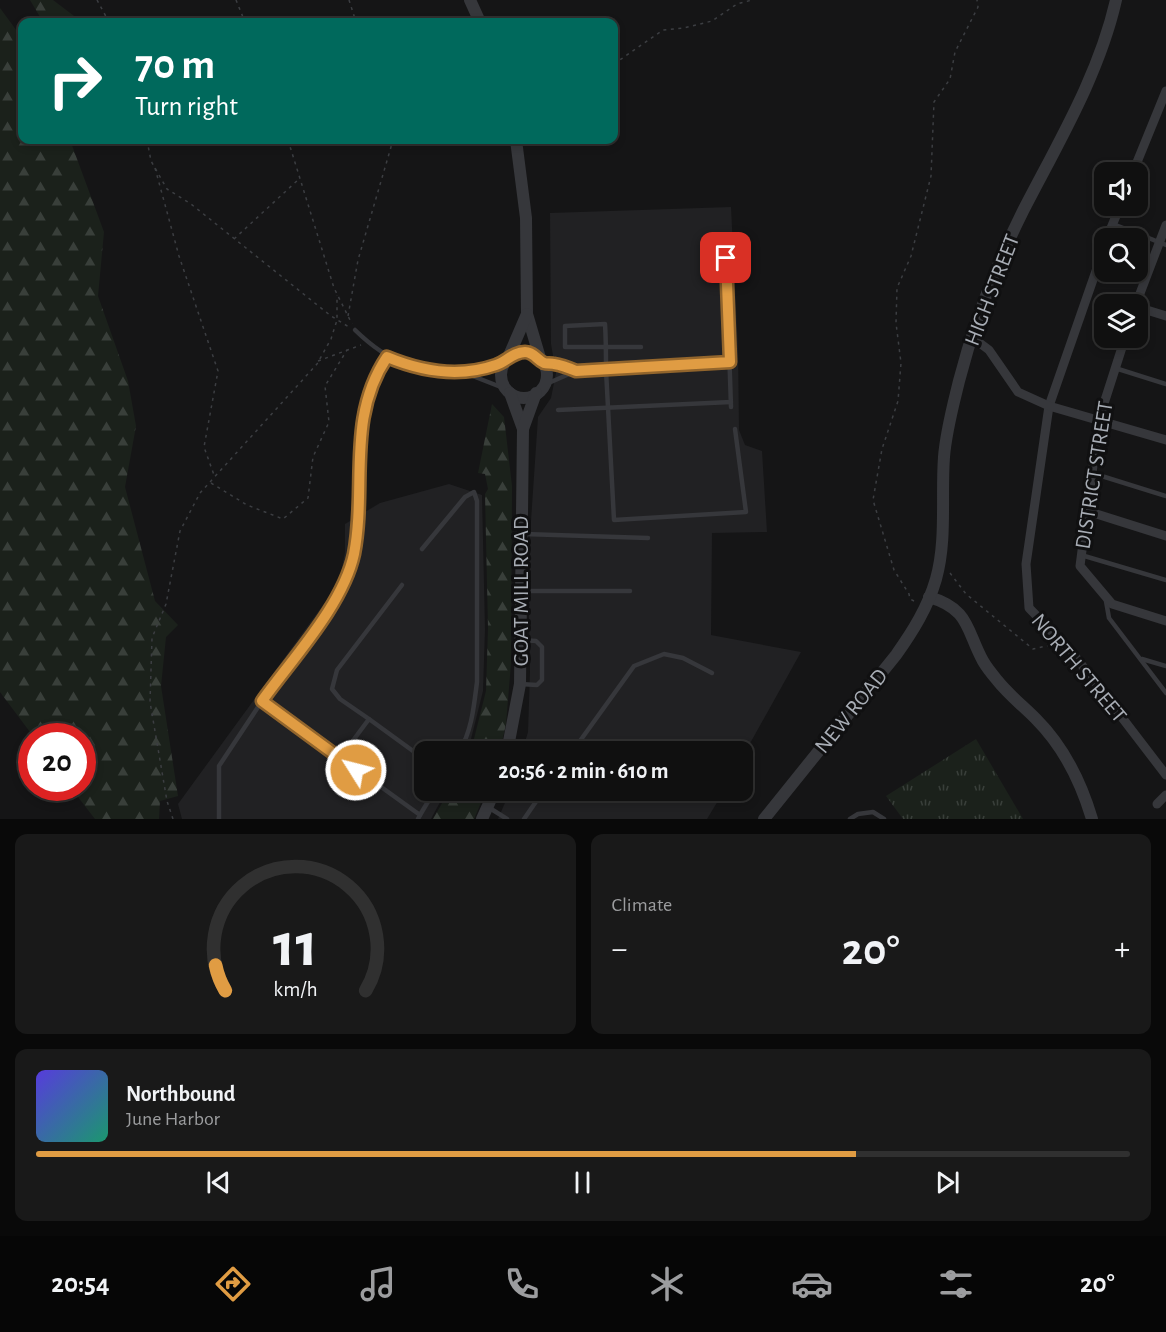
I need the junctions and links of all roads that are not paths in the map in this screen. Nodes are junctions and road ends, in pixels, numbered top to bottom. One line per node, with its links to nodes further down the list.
1 (470, 0): 3 (street)
2 (1116, 0): 19 (street, HIGH STREET)
3 (478, 18)
4 (1166, 91): 6 (street)
5 (517, 144): 16 (street)
6 (1137, 162)
7 (1115, 216): 8 (street)
8 (1112, 223): 10 (street); 11 (lane)
9 (1166, 225): 11 (street)
10 (1110, 228)
11 (1163, 244): 14 (street)
12 (726, 258): 26 (lane)
13 (1094, 277): 34 (street, NORTH STREET)
14 (1141, 294)
15 (1148, 310): 17 (street)
16 (527, 314): 24 (street); 25 (street)
17 (1166, 315)
18 (355, 330): 23 (lane)
19 (971, 340): 34 (street); 54 (street, HIGH STREET)
20 (641, 347): 21 (lane)
21 (606, 348): 21 (lane); 28 (lane)
22 (1122, 348): 27 (street, DISTRICT STREET)
23 (387, 357): 30 (lane); 62 (lane)
24 (506, 360): 25 (street); 30 (lane); 33 (street)
25 (541, 360): 29 (lane); 32 (street)
26 (730, 362): 28 (lane); 35 (lane)
27 (1115, 368): 31 (lane); 37 (street, DISTRICT STREET)
28 (606, 370): 29 (lane); 35 (lane)
29 (576, 371): 32 (lane)
30 (465, 373): 33 (lane)
31 (1166, 384)
32 (540, 389): 33 (street); 38 (street, GOAT MILL ROAD)
33 (508, 391): 38 (street, GOAT MILL ROAD)
34 (1049, 406): 37 (street); 69 (street, NORTH STREET)
35 (608, 408): 36 (lane); 39 (lane)
36 (558, 410)
37 (1099, 419): 40 (street); 41 (street, DISTRICT STREET)
38 (523, 429): 44 (street, GOAT MILL ROAD)
39 (735, 429)
40 (1166, 440)
41 (1092, 473): 42 (lane); 43 (street, DISTRICT STREET)
42 (1166, 496)
43 (1087, 511): 45 (street); 48 (street, DISTRICT STREET)
44 (521, 534): 46 (lane); 51 (street, GOAT MILL ROAD)
45 (1166, 536)
46 (648, 538)
47 (422, 549): 64 (lane)
48 (1081, 555): 49 (lane); 53 (street, DISTRICT STREET)
49 (1166, 580)
50 (402, 585): 63 (lane)
51 (520, 591): 52 (lane); 56 (street, GOAT MILL ROAD)
52 (630, 591)
53 (1105, 596): 55 (street, DISTRICT STREET); 57 (lane)
54 (927, 602): 79 (street, NEW ROAD); 82 (street)
55 (1166, 621)
56 (521, 640): 60 (street, GOAT MILL ROAD); 60 (lane)
57 (1142, 659): 58 (lane); 61 (lane)
58 (1166, 666)
59 (712, 673): 66 (lane)
60 (520, 684): 65 (street, GOAT MILL ROAD)
61 (1166, 693)
62 (262, 701): 68 (lane); 76 (lane)
63 (369, 719): 67 (lane); 68 (lane)
64 (464, 741)
65 (509, 741)
66 (580, 741)
67 (414, 752)
68 (340, 758): 75 (lane)
69 (1166, 775)
70 (1166, 795): 73 (street)
71 (428, 801): 75 (lane)
72 (536, 801): 78 (lane)
73 (1157, 804)
74 (485, 813): 77 (lane)
75 (419, 817)
76 (219, 819)
77 (507, 819)
78 (524, 819)
79 (764, 819)
80 (850, 819): 81 (lane)
81 (884, 819)
82 (1092, 819)

